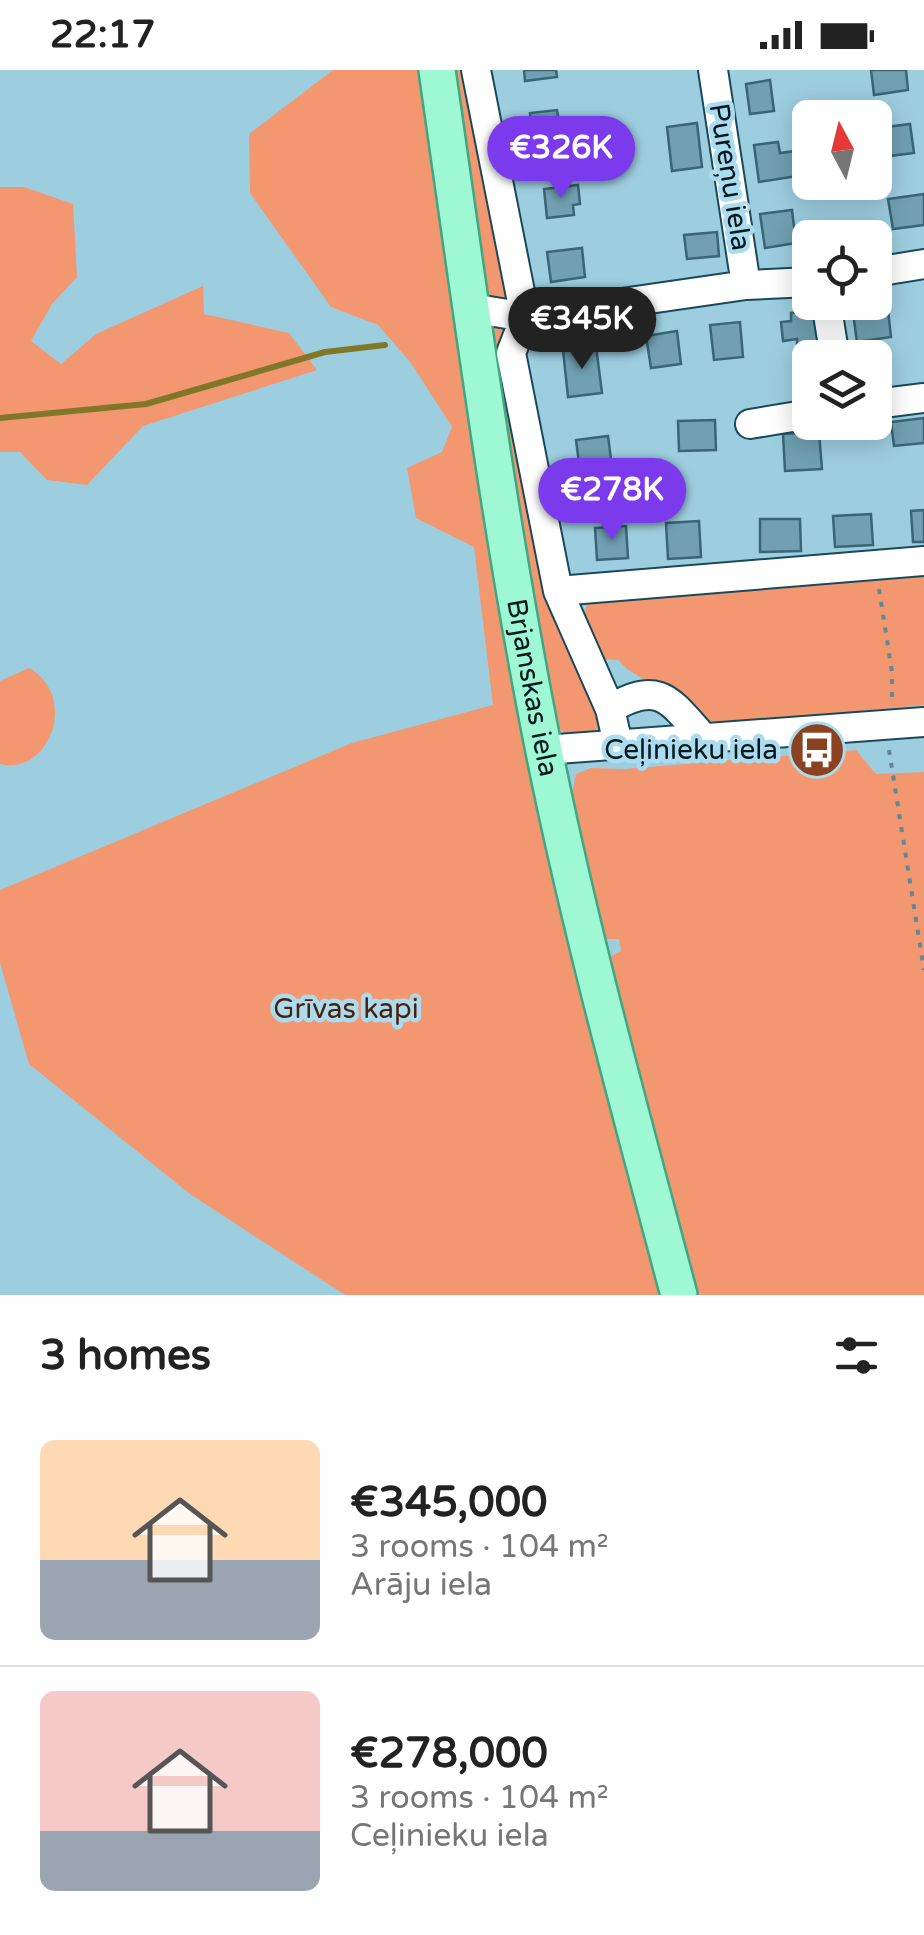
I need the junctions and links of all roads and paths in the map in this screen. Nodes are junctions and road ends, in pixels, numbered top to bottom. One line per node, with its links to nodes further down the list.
1 (437, 70): 8 (main road, Brjanskas iela)
2 (476, 70): 9 (street)
3 (713, 70): 7 (street, Pureņu iela)
4 (924, 264): 5 (street)
5 (892, 269)
6 (792, 283): 7 (street)
7 (746, 285): 9 (street)
8 (472, 308): 9 (street); 22 (main road, Brjanskas iela)
9 (525, 317): 16 (street)
10 (924, 398): 11 (street)
11 (892, 402)
12 (792, 417): 13 (street)
13 (750, 424)
14 (924, 561): 15 (street)
15 (874, 564): 16 (street); 19 (path)
16 (558, 591): 17 (street)
17 (610, 710): 20 (street); 21 (street)
18 (924, 722): 19 (street)
19 (884, 724): 20 (street); 23 (path)
20 (703, 737): 21 (street)
21 (618, 744): 22 (street)
22 (544, 750): 24 (main road, Brjanskas iela)
23 (924, 970)
24 (678, 1295)

